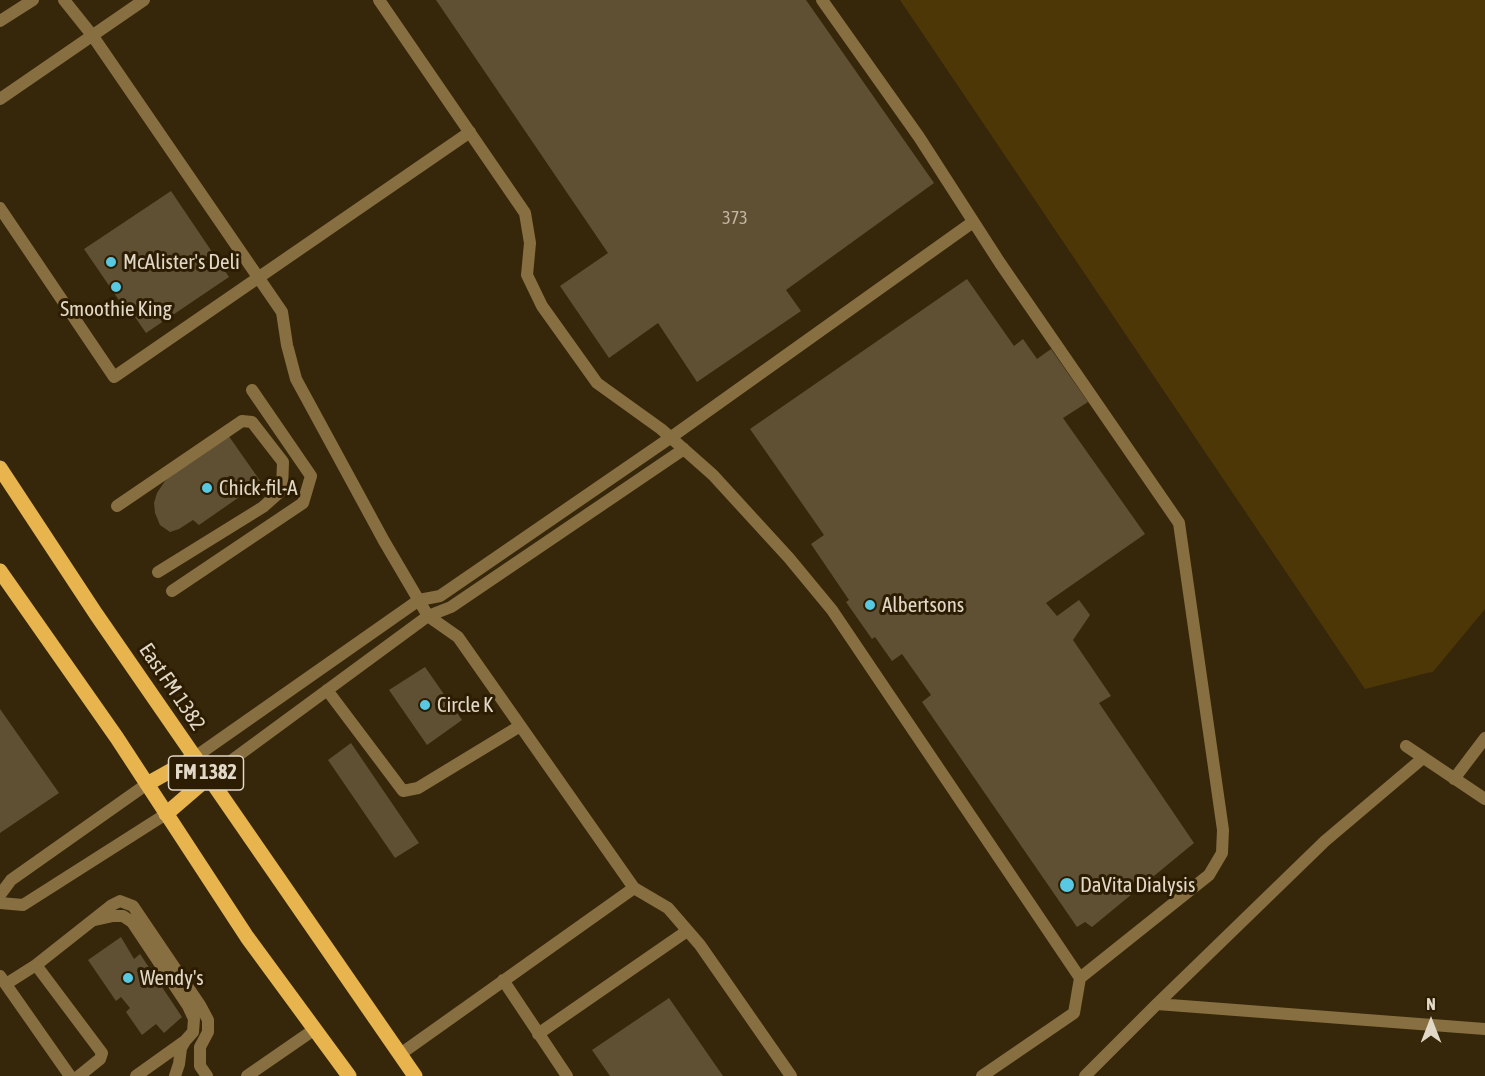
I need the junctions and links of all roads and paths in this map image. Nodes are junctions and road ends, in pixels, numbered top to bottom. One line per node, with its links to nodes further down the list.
1 (33, 0): 6 (lane)
2 (64, 0): 7 (lane)
3 (144, 0): 7 (lane)
4 (379, 0): 9 (lane)
5 (822, 0): 11 (lane)
6 (0, 21)
7 (92, 35): 8 (lane); 12 (lane)
8 (0, 99)
9 (470, 132): 12 (lane); 14 (lane)
10 (0, 208): 12 (lane)
11 (974, 222): 14 (lane); 40 (lane)
12 (258, 277): 21 (lane)
13 (252, 390): 20 (lane)
14 (670, 438): 15 (lane); 21 (lane)
15 (684, 449): 22 (lane); 40 (lane)
16 (0, 468): 27 (main road, East FM 1382 / FM 1382)
17 (117, 506): 19 (lane)
18 (0, 571): 31 (main road, FM 1382)
19 (158, 572)
20 (172, 591)
21 (419, 600): 22 (lane); 27 (lane)
22 (428, 616): 23 (lane); 24 (lane)
23 (327, 690): 24 (lane); 29 (lane)
24 (520, 726): 34 (lane)
25 (1485, 738): 30 (lane)
26 (1406, 746): 28 (lane)
27 (195, 757): 29 (main road, East FM 1382 / FM 1382); 31 (main road)
28 (1423, 758): 30 (lane); 43 (lane)
29 (209, 777): 33 (main road); 48 (main road, East FM 1382 / FM 1382)
30 (1454, 779): 32 (lane)
31 (147, 784): 33 (main road, FM 1382); 35 (lane)
32 (1485, 799)
33 (166, 813): 36 (lane); 44 (main road, FM 1382)
34 (634, 888): 38 (lane); 42 (lane)
35 (0, 895)
36 (0, 903)
37 (93, 920): 39 (lane); 47 (lane); 53 (lane)
38 (687, 931): 46 (lane); 58 (lane)
39 (36, 965): 41 (lane); 50 (lane)
40 (1080, 978): 59 (lane)
41 (3, 980): 49 (lane)
42 (503, 980): 46 (lane); 48 (lane)
43 (1157, 1004): 45 (lane); 60 (lane)
44 (315, 1029): 54 (lane); 55 (main road, FM 1382)
45 (1485, 1029)
46 (538, 1034): 57 (lane)
47 (185, 1041): 51 (lane); 52 (lane)
48 (399, 1055): 56 (main road, East FM 1382 / FM 1382)
49 (70, 1076)
50 (78, 1076)
51 (136, 1076)
52 (175, 1076)
53 (207, 1076)
54 (247, 1076)
55 (349, 1076)
56 (415, 1076)
57 (567, 1076)
58 (791, 1076)
59 (982, 1076)
60 (1085, 1076)

